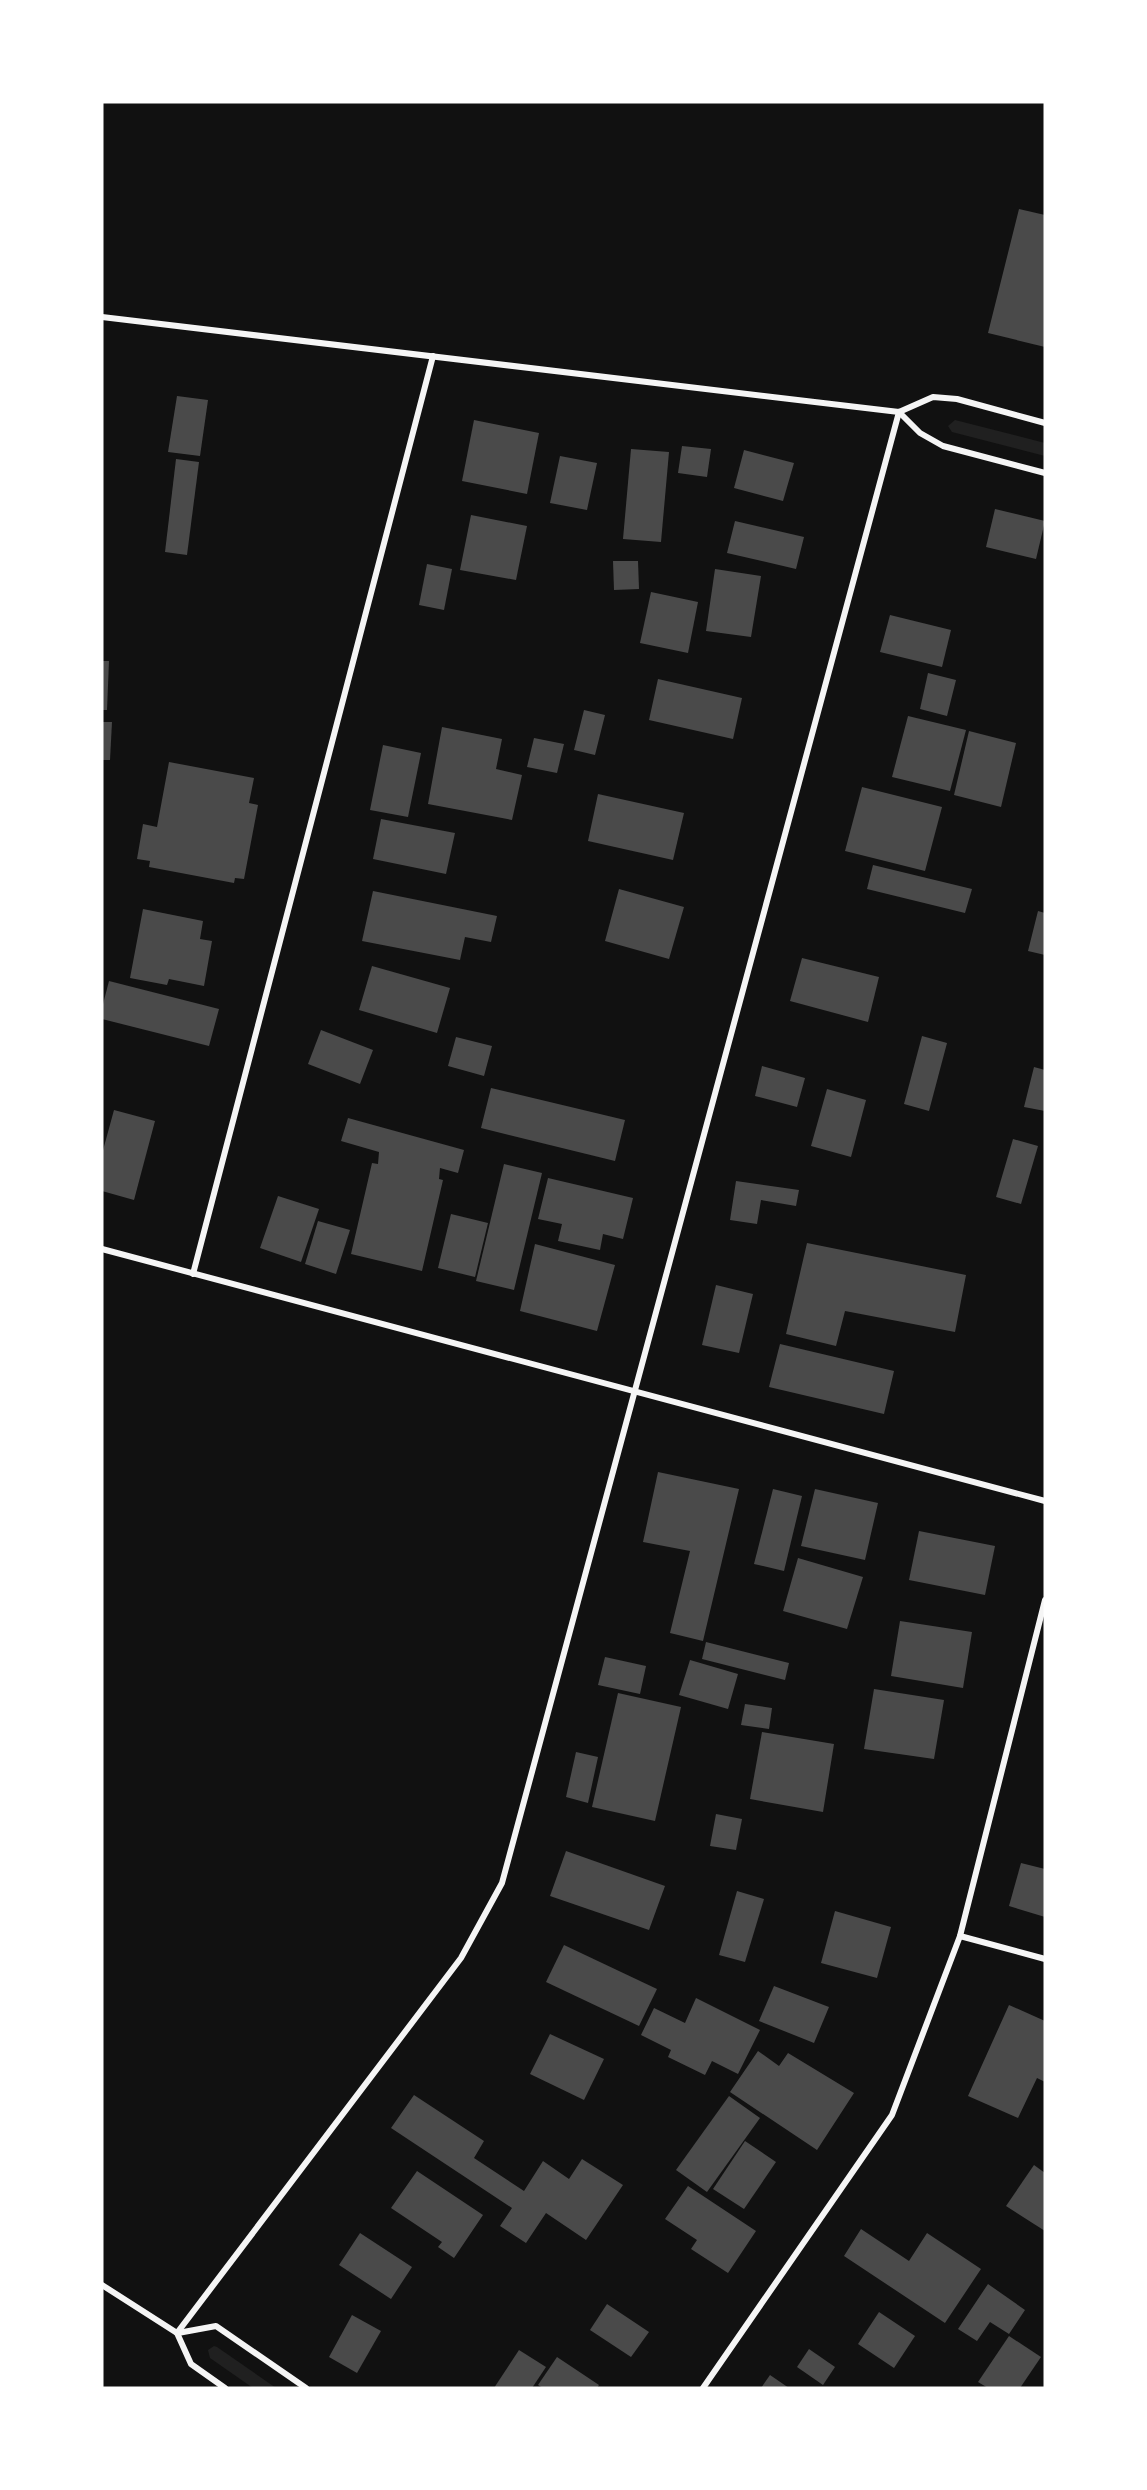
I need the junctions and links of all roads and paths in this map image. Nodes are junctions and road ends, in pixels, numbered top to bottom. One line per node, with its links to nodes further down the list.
1 (102, 317): 2 (street)
2 (434, 356): 3 (street); 7 (street)
3 (899, 412): 4 (street); 5 (street); 8 (street)
4 (1045, 423)
5 (1045, 472)
6 (102, 1249): 7 (street)
7 (193, 1274): 8 (street)
8 (636, 1391): 9 (street); 14 (street)
9 (1045, 1501)
10 (1045, 1600): 11 (street)
11 (960, 1936): 12 (street); 17 (street)
12 (1045, 1959)
13 (102, 2285): 14 (street)
14 (177, 2333): 15 (street); 16 (street)
15 (225, 2388)
16 (306, 2388)
17 (703, 2388)

